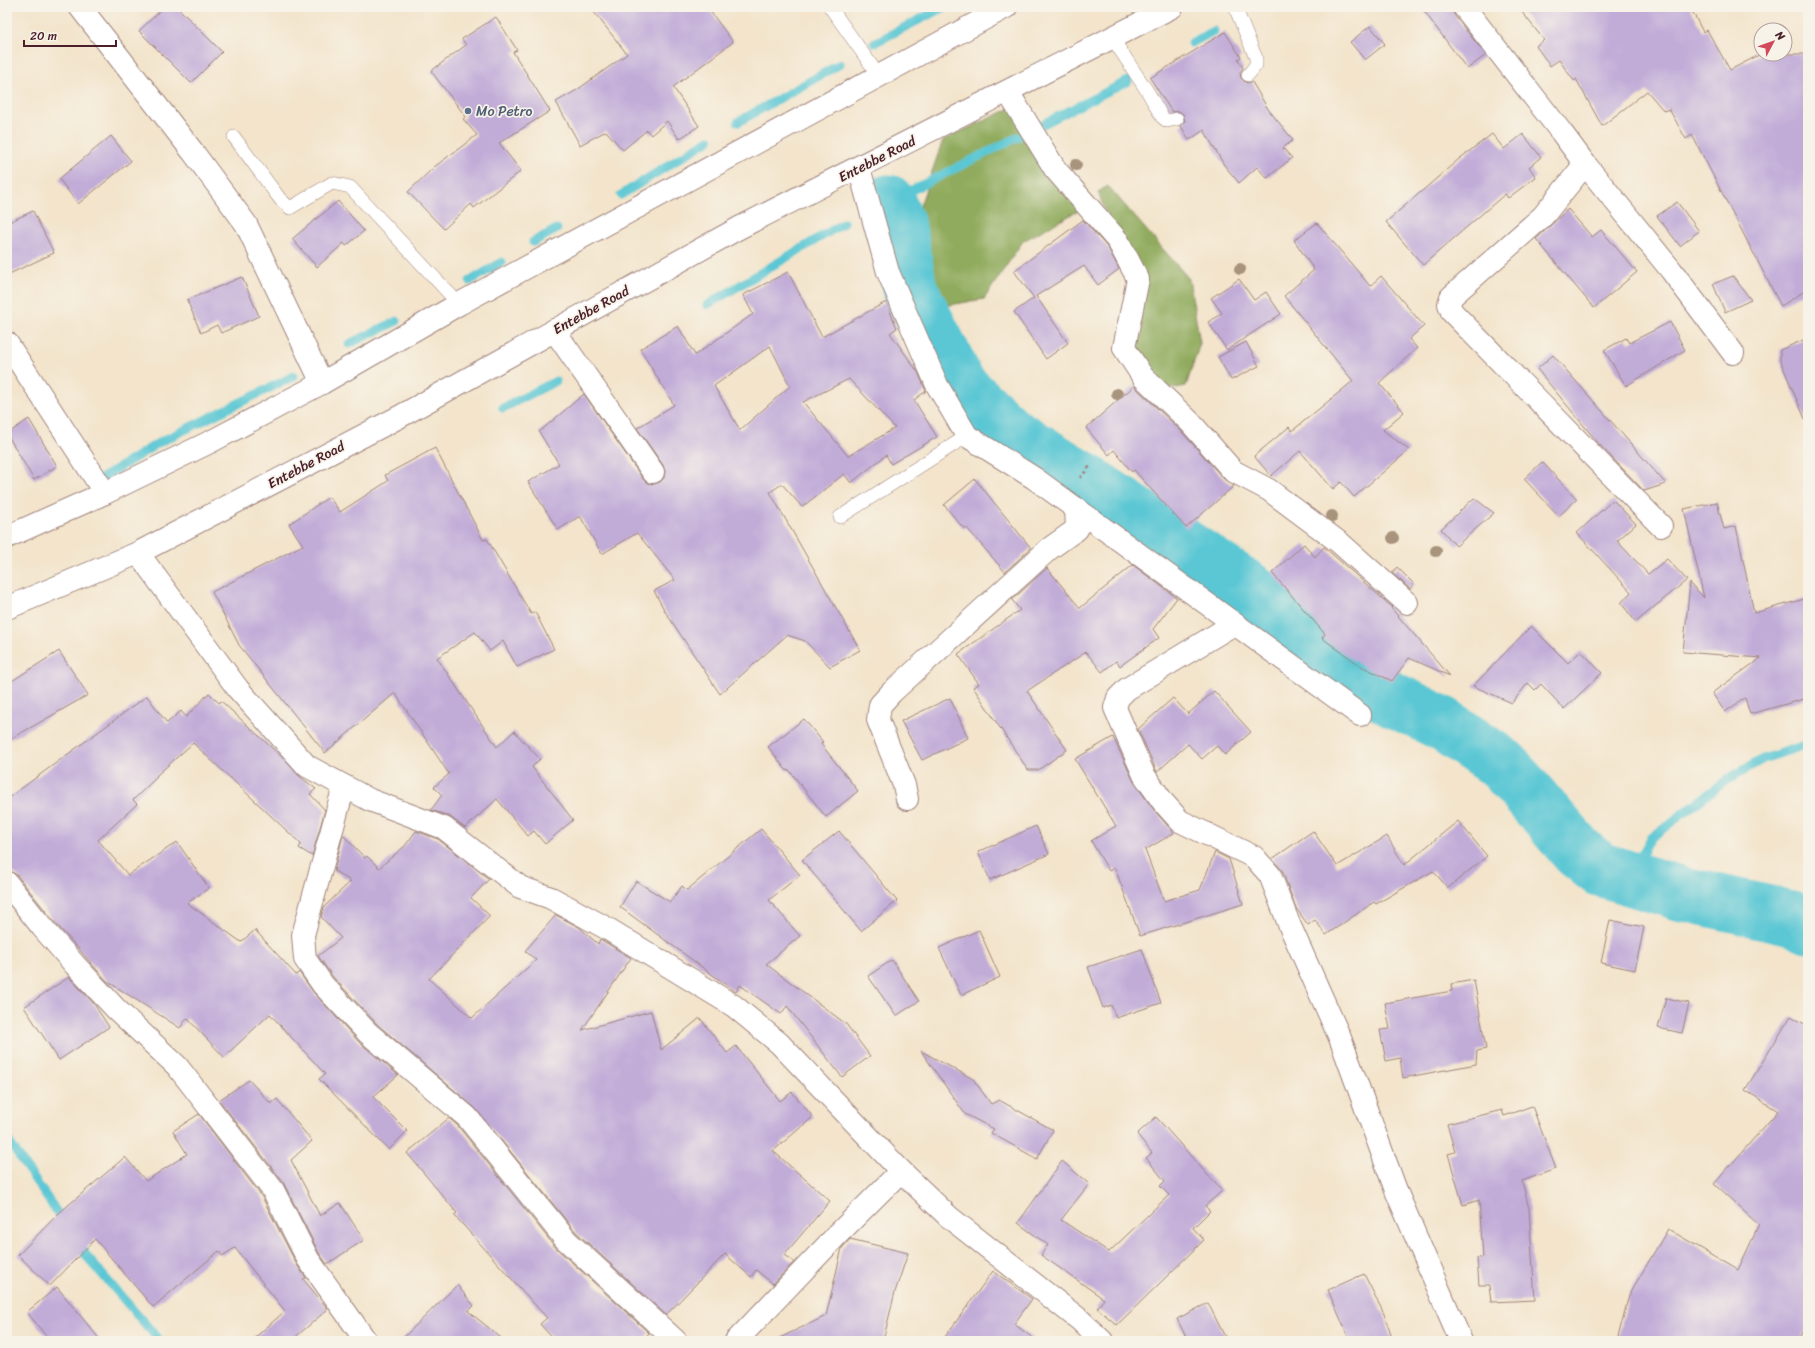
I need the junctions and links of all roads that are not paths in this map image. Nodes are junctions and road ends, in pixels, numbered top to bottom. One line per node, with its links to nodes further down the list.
1 (80, 7): 19 (street)
2 (830, 7): 9 (lane)
3 (1006, 7): 9 (street)
4 (1172, 7): 7 (street, Entebbe Road)
5 (1235, 7): 8 (lane)
6 (1464, 7): 13 (street)
7 (1113, 39): 10 (street, Entebbe Road); 11 (lane)
8 (1248, 75)
9 (879, 76): 15 (street)
10 (1008, 92): 14 (street, Entebbe Road); 28 (street)
11 (1176, 119)
12 (234, 137): 15 (lane)
13 (1585, 164): 18 (street); 25 (street)
14 (859, 168): 16 (street, Entebbe Road); 20 (street)
15 (459, 304): 19 (street)
16 (554, 330): 21 (street); 27 (street, Entebbe Road)
17 (7, 343): 22 (street)
18 (1733, 353)
19 (322, 384): 22 (street)
20 (967, 436): 23 (street); 24 (lane)
21 (653, 472)
22 (106, 493): 26 (street)
23 (1076, 508): 30 (street); 33 (street)
24 (840, 517)
25 (1661, 526)
26 (7, 537)
27 (138, 553): 29 (street, Entebbe Road); 32 (street)
28 (1407, 603)
29 (7, 608)
30 (1234, 624): 31 (street); 40 (street)
31 (1360, 715)
32 (344, 786): 35 (street); 37 (street)
33 (907, 799)
34 (7, 883): 36 (street)
35 (901, 1171): 38 (street); 39 (street)
36 (366, 1341)
37 (676, 1341)
38 (736, 1341)
39 (1102, 1341)
40 (1461, 1341)

